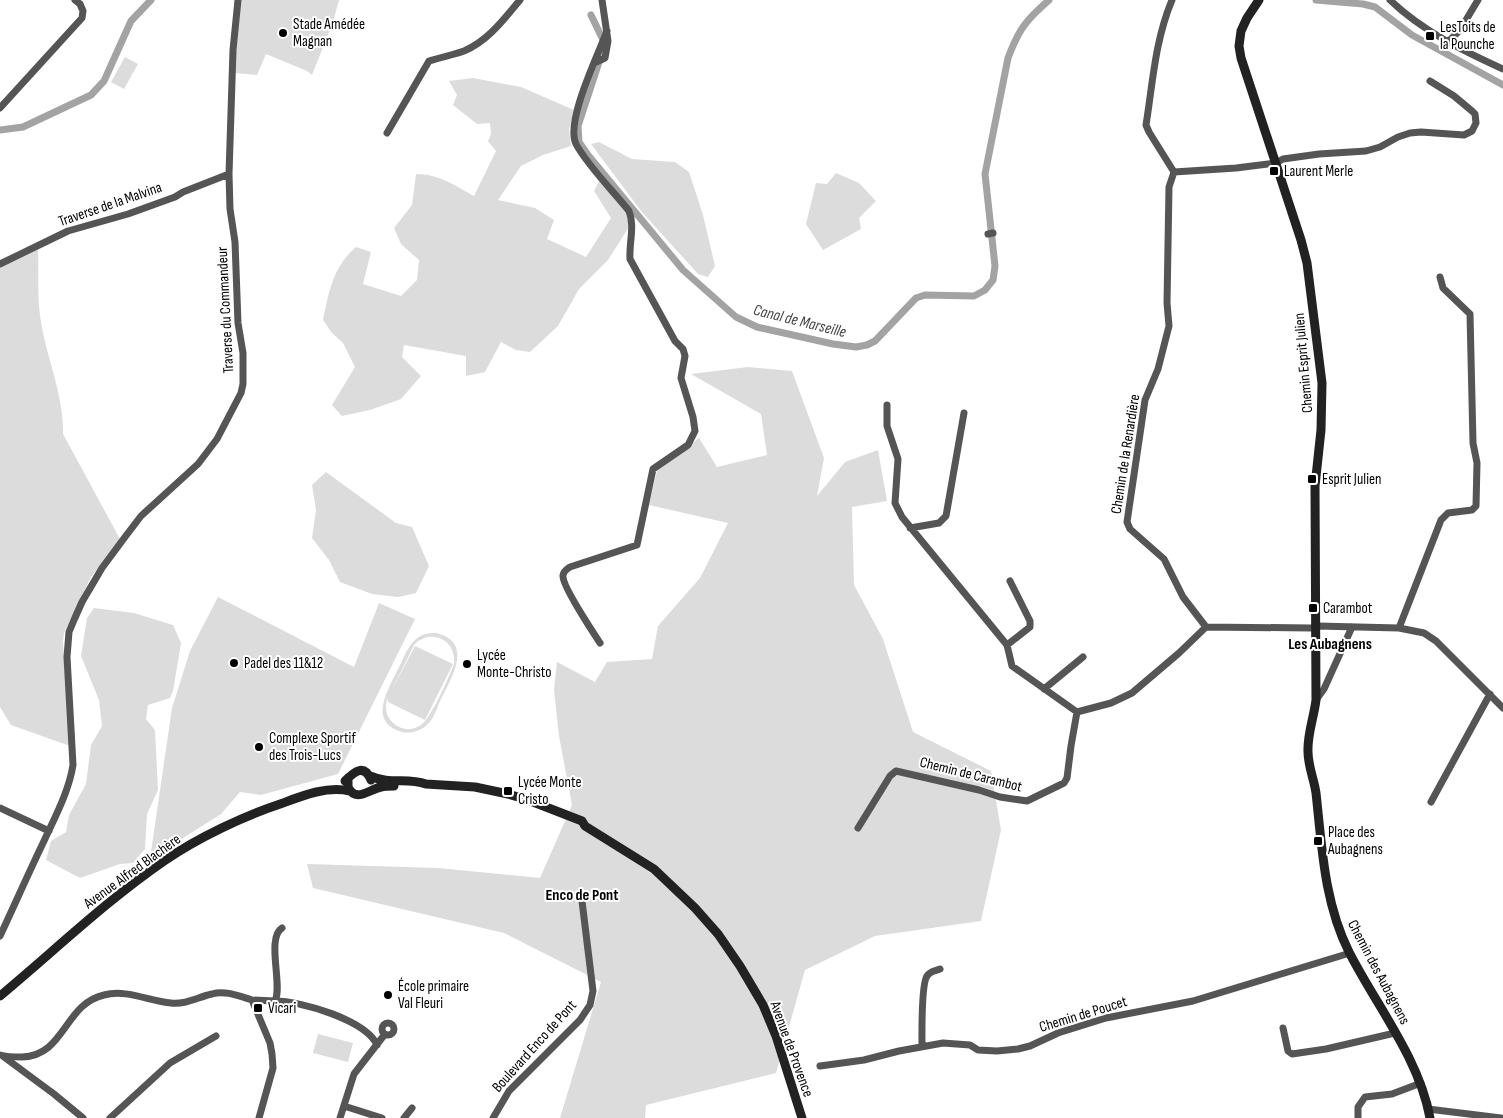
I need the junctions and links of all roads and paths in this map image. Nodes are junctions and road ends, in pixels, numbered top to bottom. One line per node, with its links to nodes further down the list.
1 (75, 0): 16 (street)
2 (238, 0): 20 (street, Traverse du Commandeur)
3 (520, 0): 17 (street)
4 (602, 0): 10 (street)
5 (1172, 0): 19 (street)
6 (1260, 0): 18 (main road, Chemin Esprit Julien)
7 (1390, 0): 11 (street)
8 (1478, 0): 9 (street)
9 (1460, 30): 11 (street); 12 (street)
10 (605, 36): 13 (street); 13 (street)
11 (1449, 41): 12 (street)
12 (1460, 47): 14 (street)
13 (598, 61): 31 (street)
14 (1503, 69)
15 (1430, 81): 18 (street)
16 (0, 108)
17 (387, 134)
18 (1276, 163): 19 (street); 27 (main road, Chemin Esprit Julien)
19 (1174, 172): 28 (street, Chemin de la Renardière)
20 (229, 174): 21 (street, Traverse de la Malvina); 48 (street, Traverse du Commandeur)
21 (0, 264)
22 (1440, 277): 30 (street)
23 (887, 405): 25 (street)
24 (964, 413): 25 (street)
25 (910, 528): 32 (street)
26 (1010, 581): 32 (street)
27 (1316, 626): 28 (street); 29 (street); 36 (main road, Chemin des Aubagnens)
28 (1206, 627): 38 (street)
29 (1352, 627): 30 (street); 36 (street)
30 (1399, 628): 35 (street)
31 (600, 643)
32 (1007, 645): 34 (street)
33 (1083, 657): 34 (street)
34 (1044, 688): 38 (street)
35 (1490, 694): 37 (street); 45 (street)
36 (1316, 700): 52 (main road, Chemin des Aubagnens)
37 (1503, 708)
38 (1078, 712): 47 (street, Chemin de Carambot)
39 (370, 776): 40 (main road); 41 (main road, Avenue de Provence); 44 (main road)
40 (348, 778): 42 (main road, Avenue Alfred Blachère); 43 (main road)
41 (426, 784): 44 (main road, Avenue de Provence); 76 (main road, Avenue de Provence)
42 (328, 790): 43 (main road, Avenue Alfred Blachère); 54 (main road, Avenue Alfred Blachère)
43 (350, 791): 44 (main road)
44 (367, 792)
45 (1431, 802)
46 (0, 808): 48 (street)
47 (858, 828)
48 (49, 831): 51 (street, Traverse du Commandeur)
49 (582, 902): 75 (street, Boulevard Enco de Pont)
50 (282, 928): 56 (street)
51 (0, 936)
52 (1350, 953): 58 (main road, Chemin des Aubagnens); 62 (street, Chemin de Poucet)
53 (940, 969): 62 (street)
54 (0, 996)
55 (252, 1000): 56 (street); 63 (street); 71 (street)
56 (275, 1000): 61 (street)
57 (1283, 1028): 58 (street)
58 (1395, 1033): 65 (main road, Chemin des Aubagnens)
59 (385, 1034): 61 (street)
60 (216, 1036): 70 (street)
61 (377, 1045): 66 (street)
62 (922, 1046): 64 (street, Chemin de Poucet)
63 (1, 1055): 69 (street)
64 (820, 1066)
65 (1420, 1083): 68 (main road, Chemin des Aubagnens); 77 (street)
66 (344, 1106): 72 (street); 73 (street)
67 (412, 1108): 74 (street)
68 (1429, 1114): 78 (street)
69 (82, 1118)
70 (110, 1118)
71 (259, 1118)
72 (340, 1118)
73 (382, 1118)
74 (404, 1118)
75 (492, 1118)
76 (802, 1118)
77 (1358, 1118)
78 (1501, 1118)

